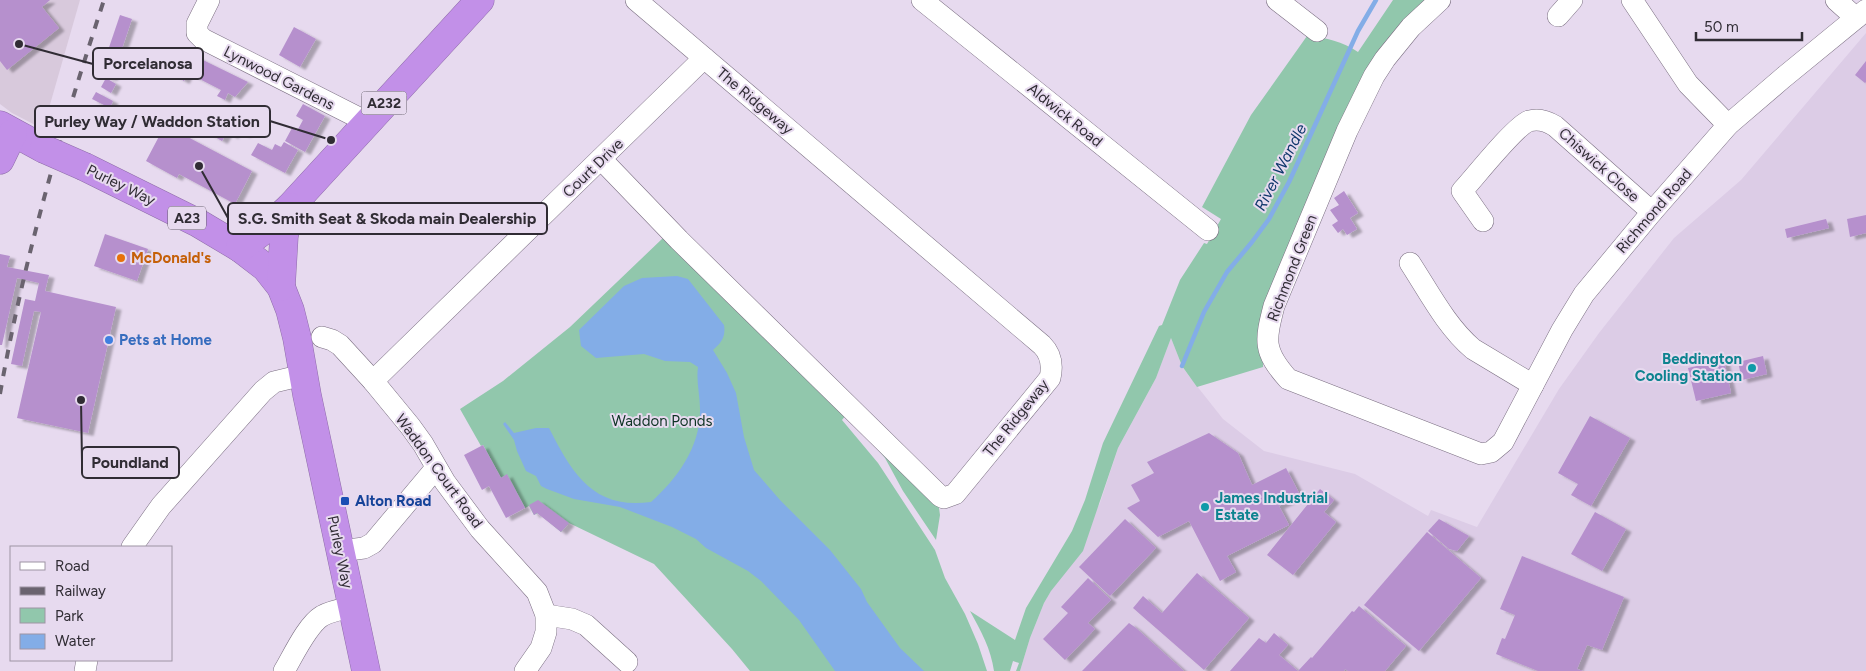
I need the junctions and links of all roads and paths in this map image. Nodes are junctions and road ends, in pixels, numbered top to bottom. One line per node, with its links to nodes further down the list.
1 (209, 0): 14 (street, Lynwood Gardens)
2 (480, 0): 14 (highway, A232)
3 (636, 0): 13 (street, The Ridgeway)
4 (922, 0): 22 (street, Aldwick Road)
5 (1277, 0): 12 (street)
6 (1440, 0): 30 (street, Richmond Green)
7 (1572, 0): 11 (street)
8 (1632, 0): 15 (street)
9 (1836, 0): 10 (street)
10 (1861, 14): 15 (street, Richmond Road)
11 (1558, 16)
12 (1317, 31)
13 (704, 58): 17 (street, Court Drive); 17 (street, The Ridgeway)
14 (367, 122): 19 (highway, A232)
15 (1728, 125): 20 (street, Richmond Road)
16 (7, 129): 18 (highway); 23 (highway, Purley Way / A23, bridge)
17 (602, 159): 28 (street, Court Drive)
18 (0, 160)
19 (290, 207): 23 (highway, A232); 25 (highway)
20 (1652, 212): 21 (street, Chiswick Close); 29 (street, Richmond Road)
21 (1483, 221)
22 (1208, 230)
23 (240, 248): 25 (highway, A23)
24 (1410, 263): 29 (street)
25 (281, 287): 27 (highway, A23)
26 (322, 337): 28 (street, Waddon Court Road)
27 (303, 375): 32 (street); 33 (highway, Purley Way / A23)
28 (373, 381): 31 (street, Waddon Court Road)
29 (1533, 385): 30 (street, Richmond Road)
30 (1492, 452)
31 (436, 468): 33 (street); 35 (street, Waddon Court Road)
32 (133, 546)
33 (340, 551): 34 (highway, Purley Way / A23)
34 (352, 607): 37 (street); 38 (highway, Purley Way / A23)
35 (546, 615): 36 (street); 39 (street, Waddon Court Road)
36 (627, 662)
37 (284, 671)
38 (366, 671)
39 (525, 671)

